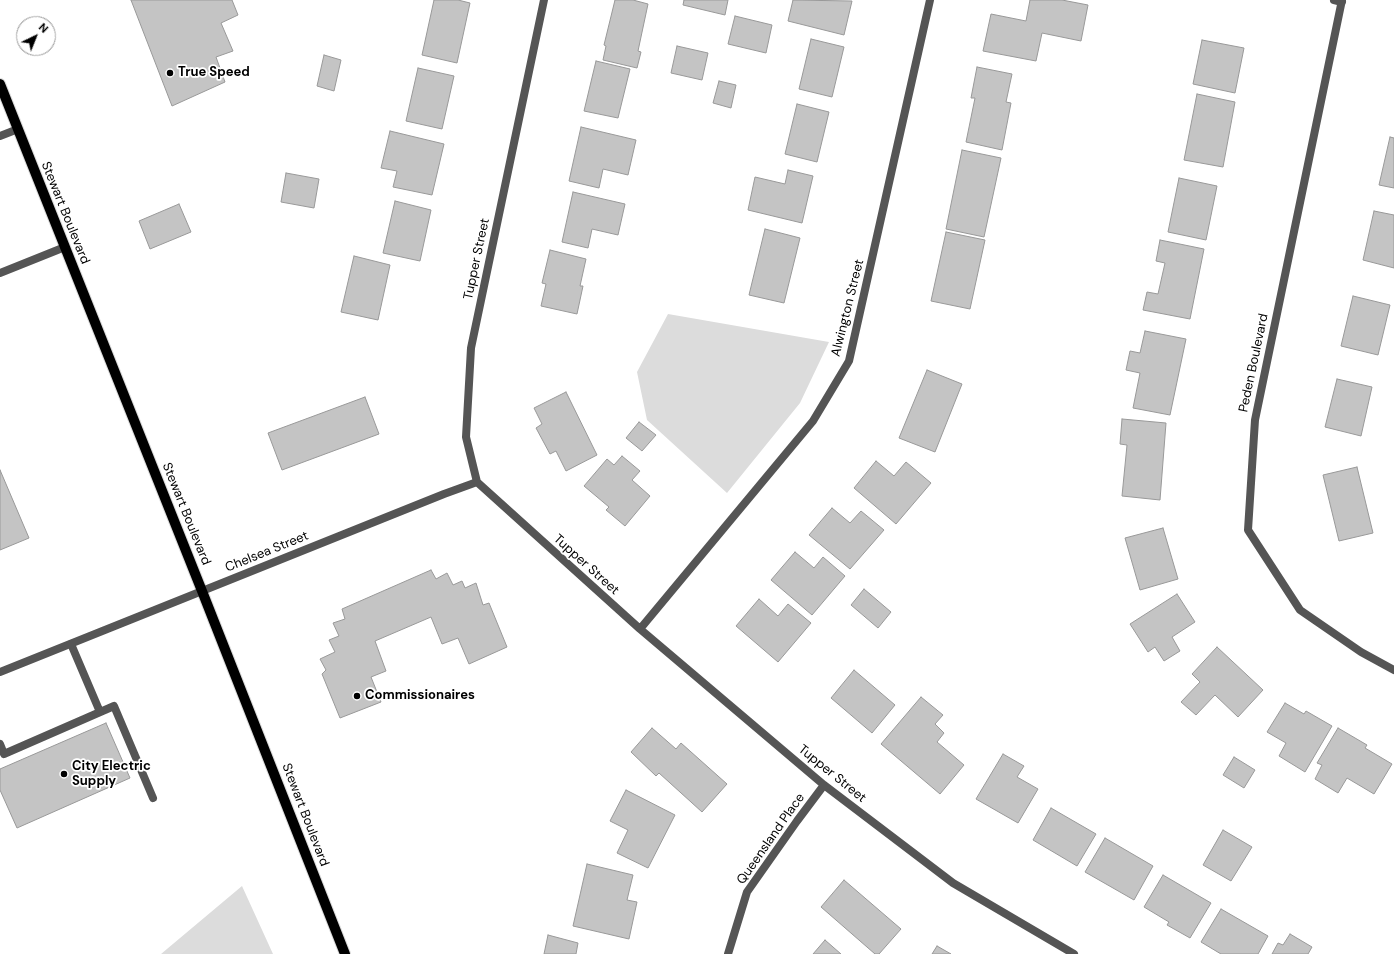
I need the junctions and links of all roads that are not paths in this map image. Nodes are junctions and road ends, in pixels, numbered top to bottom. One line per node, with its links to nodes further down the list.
1 (544, 0): 9 (street, Tupper Street)
2 (930, 0): 11 (street, Alwington Street)
3 (1339, 1): 13 (street, Peden Boulevard)
4 (0, 84): 5 (main road, Stewart Boulevard)
5 (18, 129): 6 (street); 7 (main road, Stewart Boulevard)
6 (0, 136)
7 (65, 247): 8 (street); 10 (main road, Stewart Boulevard)
8 (0, 273)
9 (477, 482): 10 (street, Chelsea Street); 11 (street, Tupper Street)
10 (202, 591): 12 (street, Chelsea Street); 19 (main road, Stewart Boulevard)
11 (640, 629): 17 (street, Tupper Street)
12 (71, 644): 14 (street, Chelsea Street); 15 (street)
13 (1394, 670)
14 (0, 672)
15 (100, 712): 16 (street); 18 (street)
16 (0, 744)
17 (824, 785): 20 (street, Queensland Place); 21 (street, Tupper Street)
18 (153, 798)
19 (345, 954)
20 (728, 954)
21 (1074, 954)

